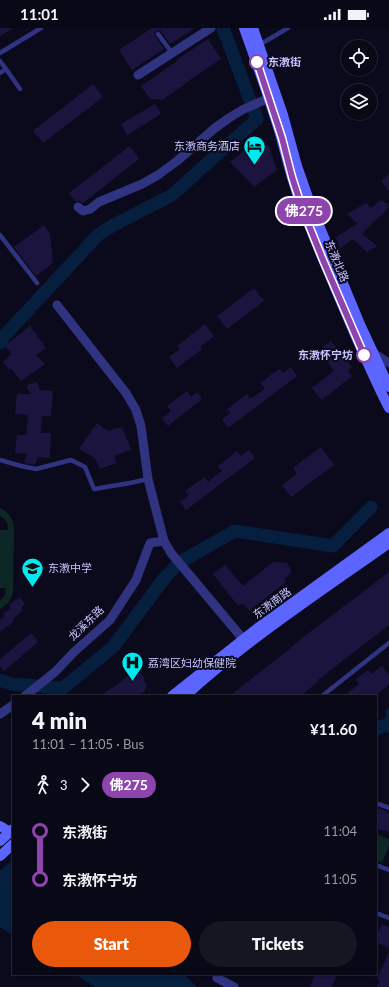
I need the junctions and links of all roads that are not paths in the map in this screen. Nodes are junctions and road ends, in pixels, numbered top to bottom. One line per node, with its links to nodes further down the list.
1 (41, 28): 8 (lane)
2 (211, 28): 9 (street)
3 (244, 28): 15 (main road, 东漖北路)
4 (252, 28): 7 (main road, 东漖北路)
5 (287, 28): 7 (lane)
6 (158, 34): 9 (lane)
7 (259, 45): 20 (main road, 东漖北路)
8 (0, 52)
9 (172, 53): 13 (street)
10 (0, 61): 11 (lane)
11 (6, 69): 12 (lane); 14 (lane)
12 (0, 73)
13 (138, 75)
14 (20, 89)
15 (268, 98): 16 (street); 23 (main road, 东漖北路)
16 (78, 207)
17 (0, 235): 18 (lane)
18 (37, 283)
19 (57, 305): 25 (street)
20 (372, 352): 21 (street); 22 (main road, 东漖北路)
21 (389, 363)
22 (389, 387)
23 (389, 408)
24 (0, 460): 25 (lane)
25 (148, 479): 27 (street)
26 (389, 533): 29 (main road, 东漖南路)
27 (164, 541): 29 (street); 31 (street, 龙溪东路)
28 (389, 543): 33 (main road, 东漖南路)
29 (243, 639): 32 (main road, 东漖南路)
30 (389, 643): 34 (lane)
31 (26, 695)
32 (173, 695)
33 (186, 695)
34 (323, 695)
35 (12, 706): 36 (street)
36 (0, 714)
37 (377, 803): 38 (lane)
38 (389, 808)
39 (0, 826): 40 (main road)
40 (7, 835)
41 (12, 845): 42 (main road)
42 (0, 856)
43 (377, 865): 44 (lane)
44 (388, 868)
45 (377, 912): 46 (lane)
46 (389, 918)
47 (215, 976): 48 (street); 49 (street)
48 (225, 987)
49 (234, 987)

